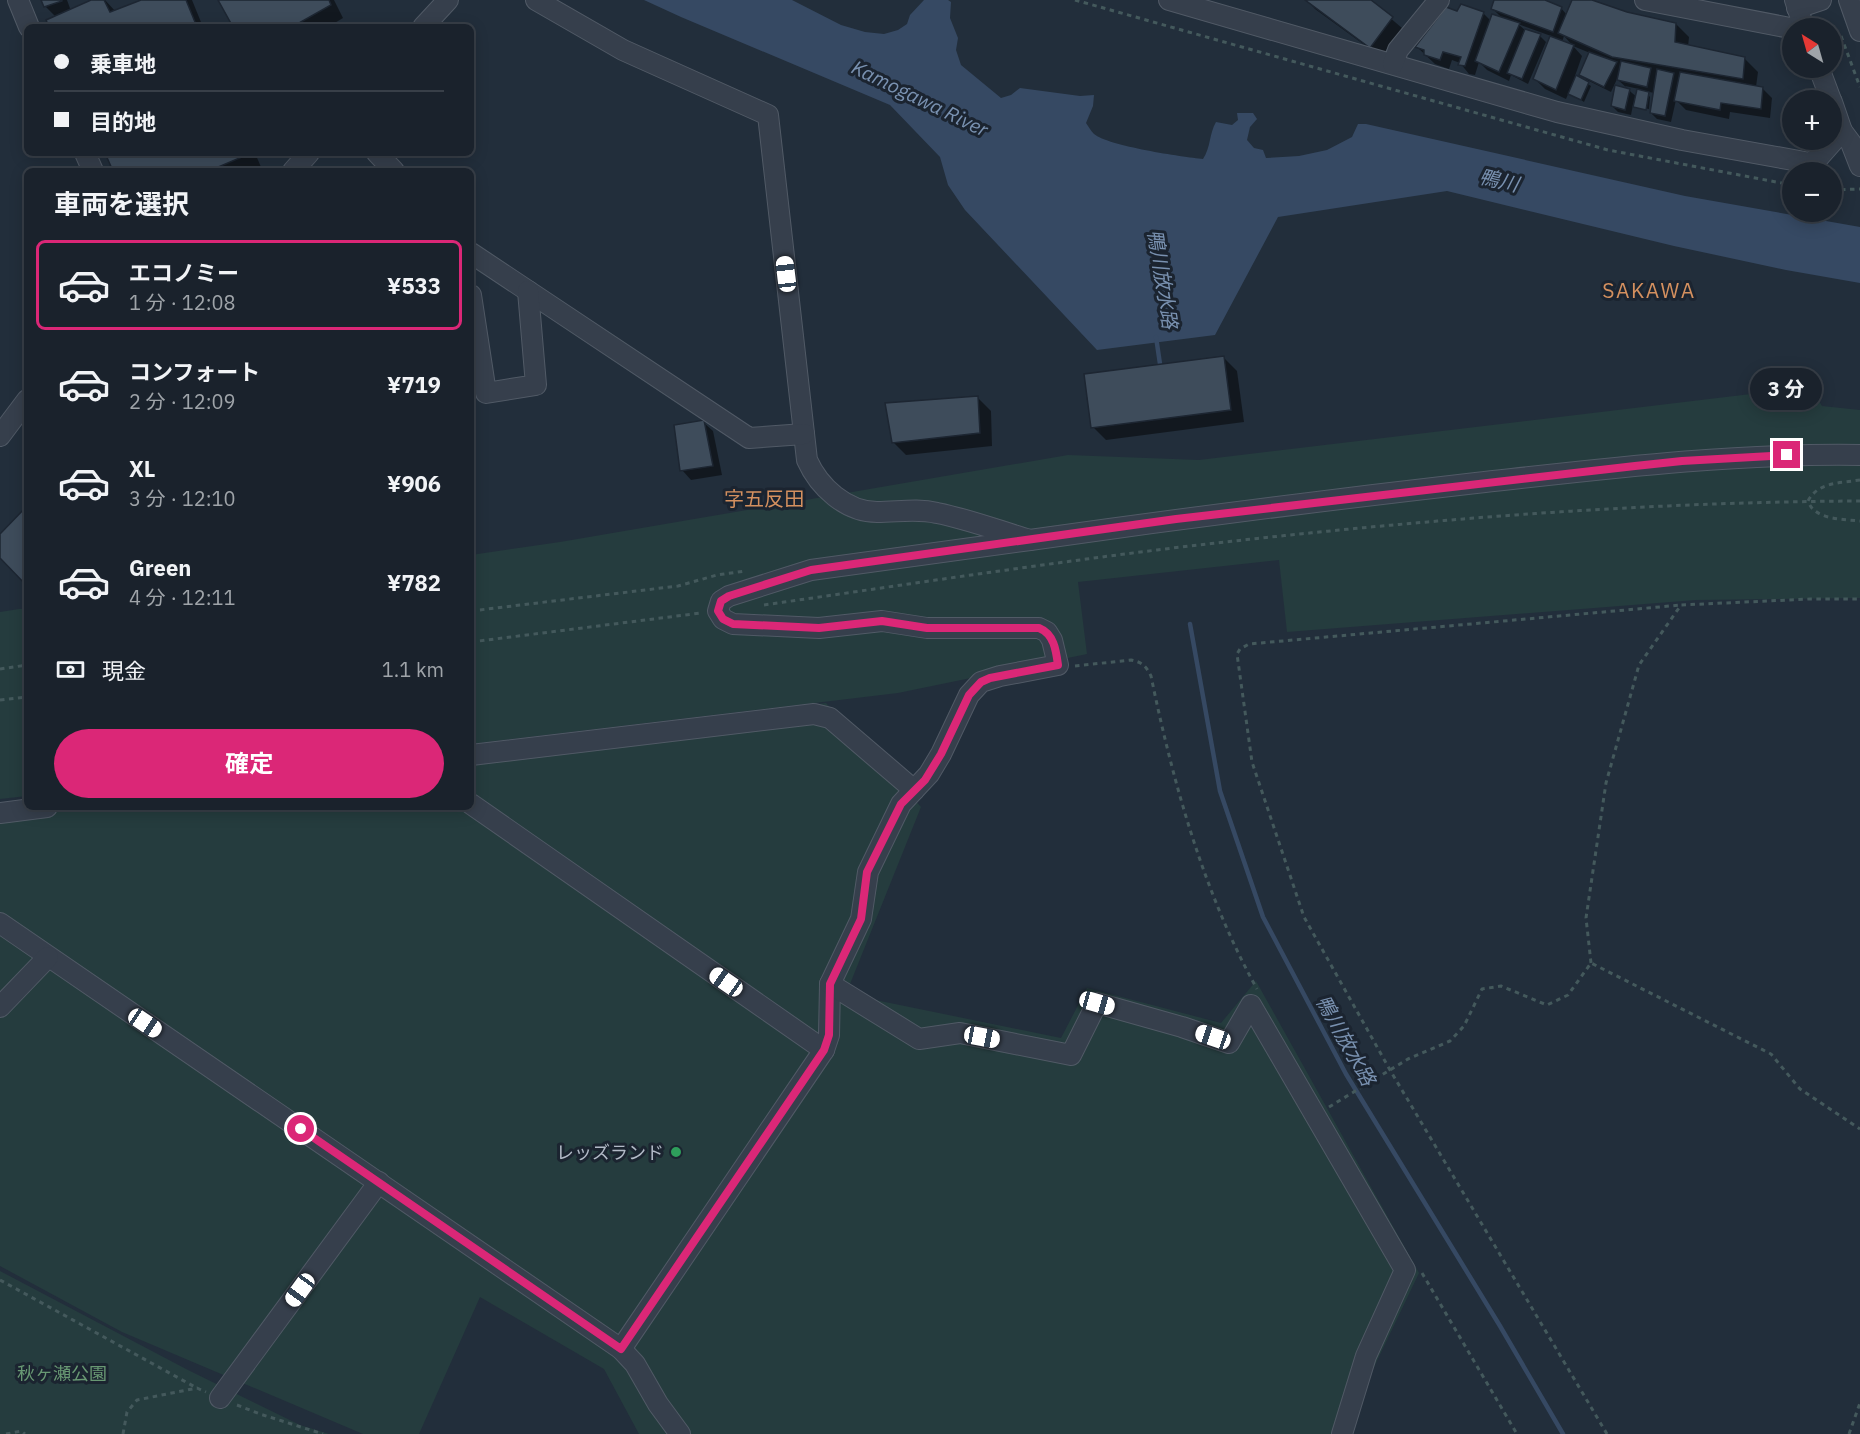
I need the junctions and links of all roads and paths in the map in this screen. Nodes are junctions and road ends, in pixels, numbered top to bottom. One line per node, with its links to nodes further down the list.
1 (18, 0): 11 (street)
2 (448, 0): 12 (street)
3 (536, 0): 30 (street)
4 (1075, 0): 23 (path)
5 (1169, 0): 14 (street)
6 (1439, 0): 14 (street)
7 (1645, 0): 10 (street)
8 (1821, 0): 10 (street)
9 (1849, 0): 13 (street)
10 (1800, 15)
11 (28, 24)
12 (426, 24)
13 (1850, 32): 15 (path)
14 (1393, 64): 17 (street)
15 (1860, 87)
16 (1842, 131): 20 (street)
17 (1825, 150)
18 (306, 156): 21 (street)
19 (380, 156): 22 (street)
20 (1860, 166)
21 (296, 168)
22 (391, 168)
23 (1782, 183)
24 (1860, 189): 25 (path)
25 (1842, 190)
26 (474, 255): 27 (street)
27 (528, 291): 28 (street); 30 (street)
28 (474, 315)
29 (24, 404): 31 (street)
30 (804, 434): 37 (street)
31 (0, 436)
32 (1860, 455): 37 (street)
33 (1860, 480): 34 (path)
34 (1808, 501): 35 (path); 36 (path); 40 (path)
35 (1860, 501)
36 (1860, 521)
37 (1030, 540): 43 (street)
38 (752, 570): 42 (path)
39 (1860, 599): 41 (path)
40 (761, 605)
41 (1681, 605): 57 (path); 62 (path)
42 (474, 611)
43 (718, 611): 44 (path); 46 (street)
44 (474, 642)
45 (24, 665): 47 (path)
46 (1058, 665): 51 (street); 59 (path)
47 (0, 669)
48 (24, 697): 49 (path)
49 (0, 700)
50 (474, 755): 51 (street)
51 (914, 790): 58 (street)
52 (474, 806): 61 (street)
53 (24, 810): 54 (street)
54 (0, 813)
55 (0, 923): 56 (street)
56 (48, 957): 60 (street); 65 (street)
57 (1591, 963): 62 (path); 64 (path)
58 (830, 984): 61 (street); 75 (street)
59 (1260, 995)
60 (0, 1006)
61 (824, 1050): 68 (street)
62 (1389, 1070): 63 (path); 77 (path)
63 (1332, 1105)
64 (1860, 1129)
65 (380, 1182): 68 (street); 70 (street)
66 (1421, 1271): 76 (path)
67 (0, 1280): 69 (path)
68 (621, 1349): 74 (street)
69 (197, 1388)
70 (220, 1398)
71 (1860, 1403): 78 (path)
72 (6, 1434): 73 (path)
73 (25, 1434)
74 (680, 1434)
75 (1342, 1434)
76 (1517, 1434)
77 (1607, 1434)
78 (1849, 1434)

